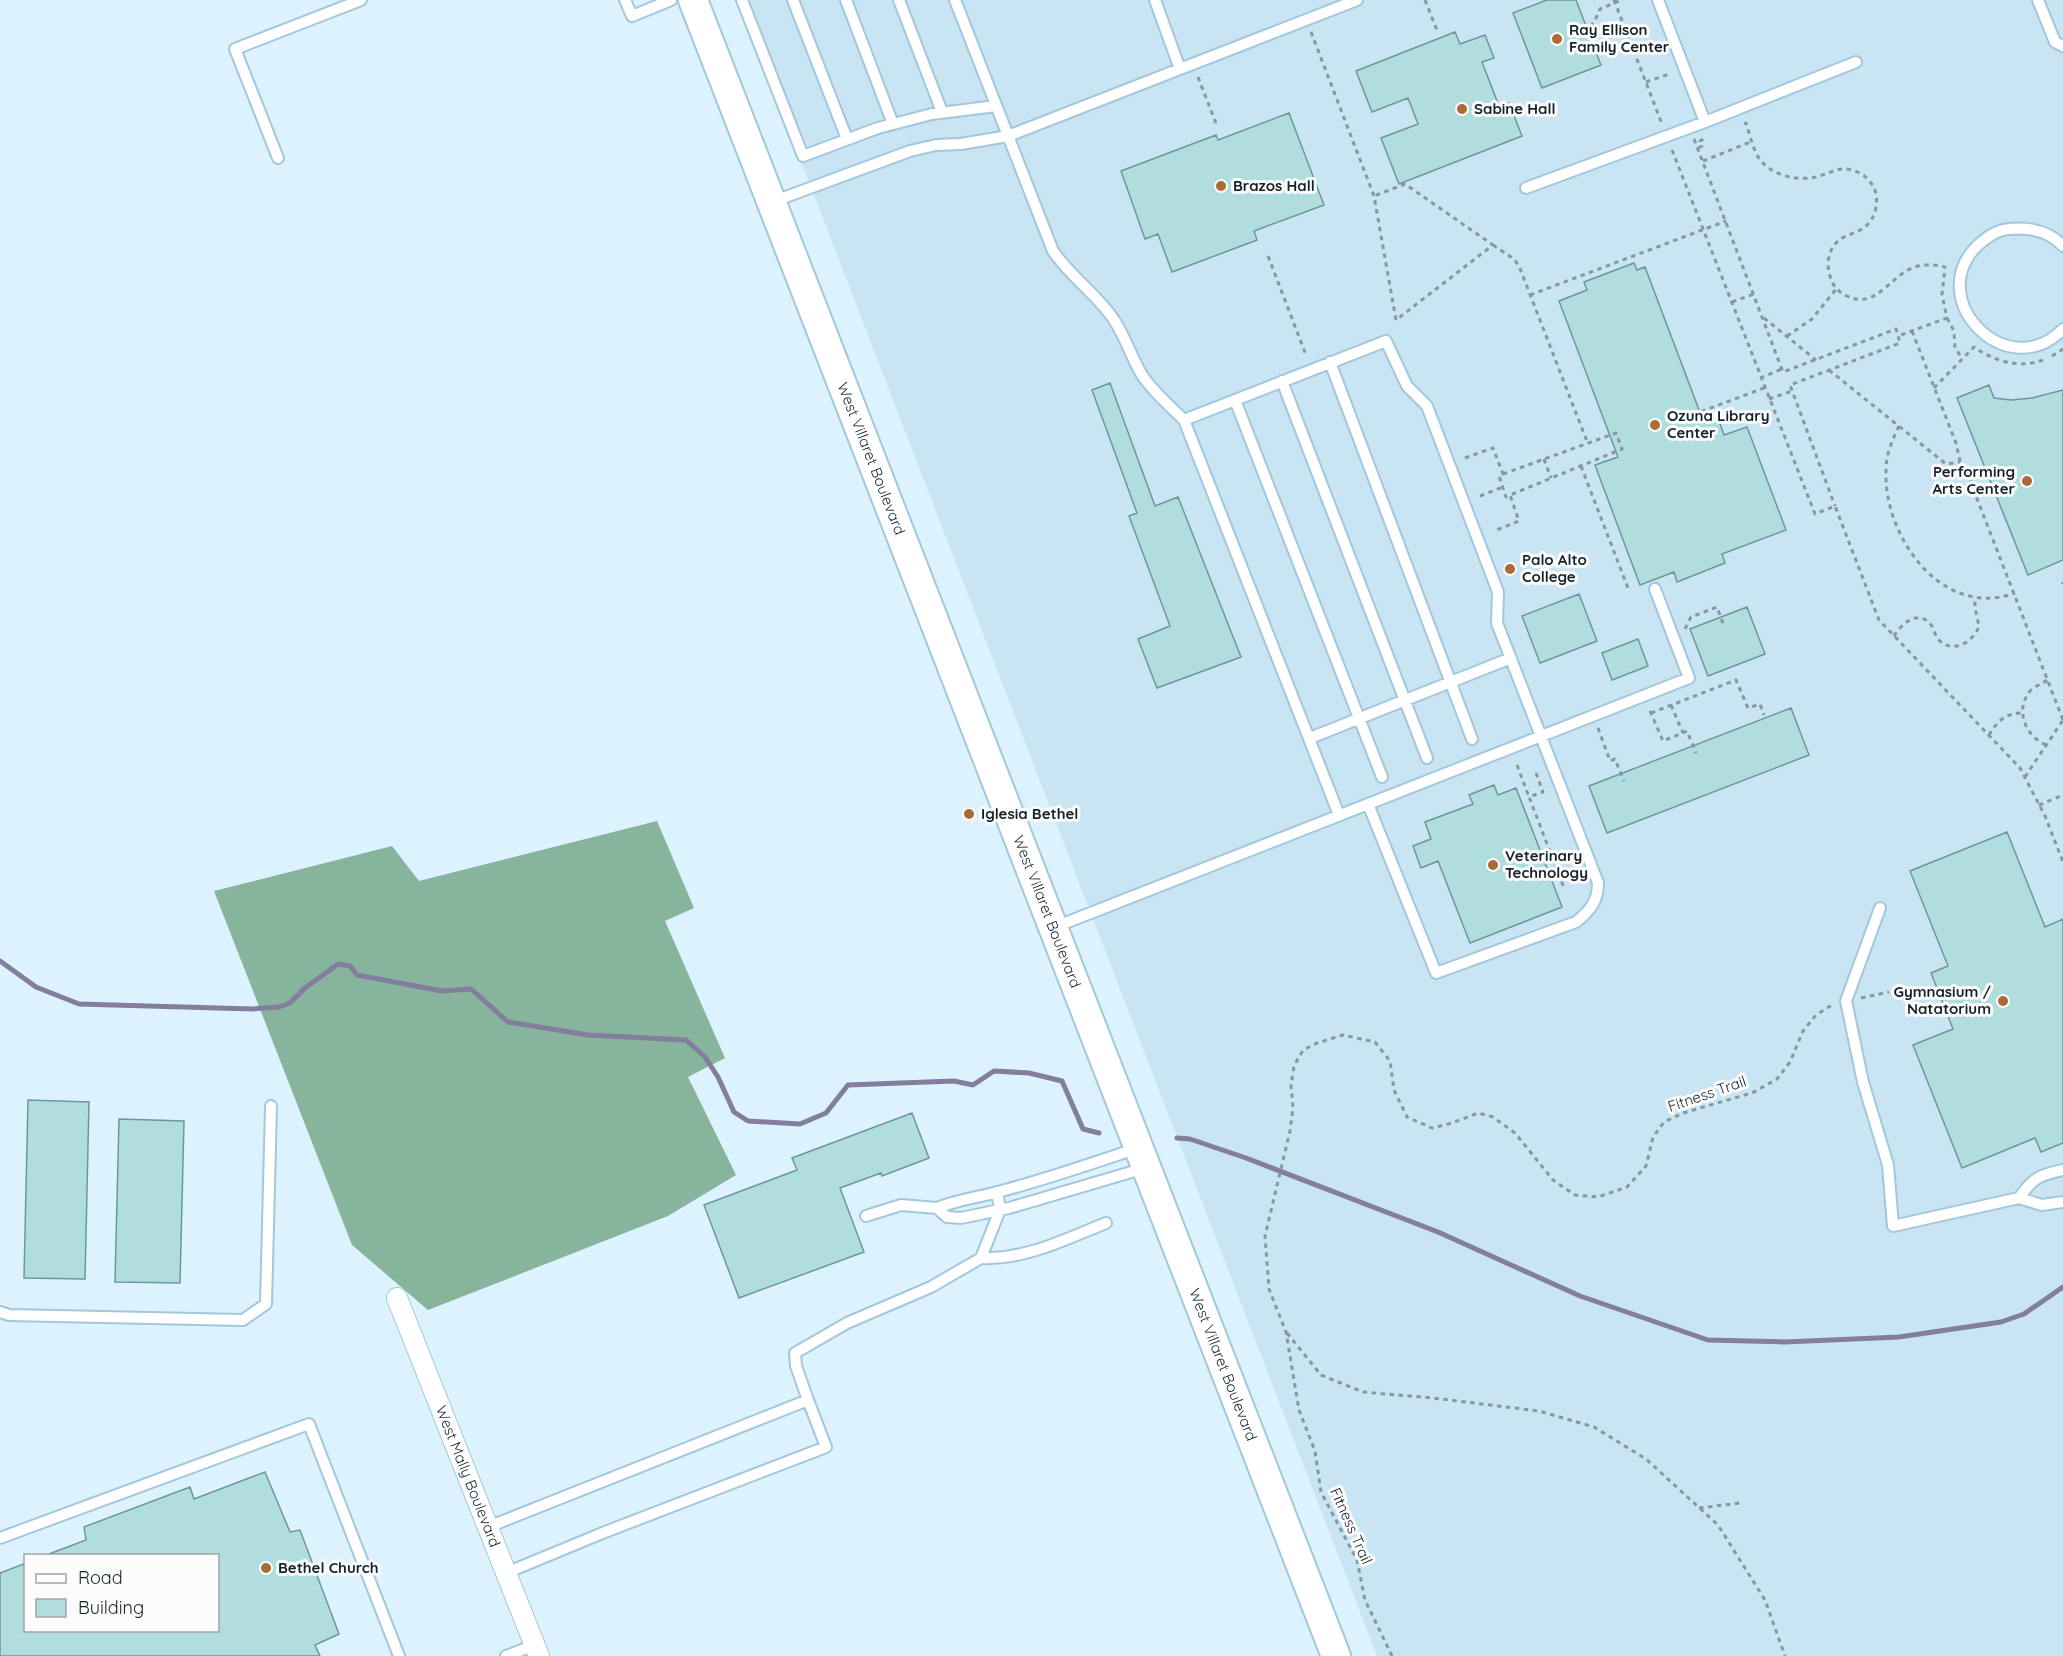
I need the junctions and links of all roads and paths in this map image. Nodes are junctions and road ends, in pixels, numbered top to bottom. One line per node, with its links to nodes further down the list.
1 (361, 0): 39 (lane)
2 (625, 0): 3 (lane)
3 (671, 0)
4 (693, 0): 43 (street, West Villaret Boulevard)
5 (742, 0): 36 (lane)
6 (794, 0): 36 (lane)
7 (846, 0): 29 (lane)
8 (899, 0): 27 (lane)
9 (955, 0): 26 (lane)
10 (1155, 0): 22 (lane)
11 (1357, 0): 17 (lane)
12 (1425, 0): 19 (path)
13 (1621, 0): 16 (path)
14 (1658, 0): 28 (lane)
15 (2038, 0): 20 (lane)
16 (1614, 1): 18 (path); 25 (path)
17 (1306, 20): 22 (lane); 42 (path)
18 (1590, 26)
19 (1438, 33)
20 (2063, 46)
21 (1856, 62): 28 (lane)
22 (1180, 69): 33 (lane)
23 (1669, 74): 25 (path)
24 (1198, 77): 30 (path)
25 (1646, 82): 34 (path)
26 (996, 106): 27 (lane); 33 (lane)
27 (942, 112): 29 (lane)
28 (1705, 122): 32 (lane)
29 (893, 124): 36 (lane)
30 (1217, 126)
31 (1737, 126): 37 (path)
32 (1689, 128): 34 (lane); 38 (path)
33 (1008, 136): 43 (lane); 73 (lane)
34 (1667, 136): 41 (lane); 45 (path)
35 (1710, 137): 38 (path)
36 (847, 139)
37 (1753, 141): 40 (path); 49 (path)
38 (1698, 148): 40 (path)
39 (278, 158)
40 (1703, 161): 44 (path)
41 (1526, 188)
42 (1374, 195): 46 (path); 46 (path)
43 (771, 203): 128 (street, West Villaret Boulevard)
44 (1726, 221): 45 (path); 50 (path)
45 (1704, 230): 51 (path); 52 (path)
46 (1493, 245): 51 (path)
47 (2062, 245): 55 (lane)
48 (1268, 256): 60 (path)
49 (1837, 288): 54 (path); 57 (path)
50 (1754, 294): 52 (path); 53 (path)
51 (1530, 295): 76 (path)
52 (1732, 302): 66 (path)
53 (1762, 317): 57 (path); 64 (path)
54 (1947, 318): 56 (path); 61 (path)
55 (2063, 328)
56 (1912, 331): 58 (path); 69 (path)
57 (1787, 336): 62 (path)
58 (1898, 336): 62 (path); 65 (path)
59 (2063, 349): 61 (path)
60 (1306, 355)
61 (1962, 358): 69 (path)
62 (1816, 360): 64 (path)
63 (1330, 363): 67 (lane); 95 (lane); 97 (lane)
64 (1782, 369): 66 (path)
65 (1829, 370): 70 (path); 75 (path)
66 (1760, 378): 68 (path)
67 (1282, 381): 72 (lane); 99 (lane)
68 (1764, 388): 71 (path); 74 (path)
69 (1934, 388): 79 (path)
70 (1792, 391): 71 (path); 86 (path)
71 (1769, 399): 86 (path)
72 (1234, 400): 73 (lane); 105 (lane)
73 (1184, 420): 110 (lane)
74 (1676, 421)
75 (1899, 426): 79 (path); 91 (path)
76 (1587, 444): 78 (path); 80 (path)
77 (1465, 458): 81 (path)
78 (1544, 459): 81 (path); 82 (path)
79 (1960, 462): 90 (path)
80 (1581, 466): 82 (path); 88 (path)
81 (1503, 474): 83 (path)
82 (1551, 478): 84 (path)
83 (1503, 487): 84 (path); 85 (path)
84 (1510, 495): 87 (path)
85 (1480, 496)
86 (1835, 506): 94 (path)
87 (1494, 531)
88 (1628, 588)
89 (1654, 589): 98 (lane)
90 (2014, 593): 91 (path); 96 (path)
91 (1975, 597): 94 (path)
92 (1724, 626): 93 (path)
93 (1682, 632)
94 (1894, 636): 108 (path)
95 (1511, 658): 97 (lane); 109 (lane)
96 (2048, 680): 102 (path); 106 (path)
97 (1450, 682): 99 (lane); 111 (lane)
98 (1643, 696): 101 (path); 104 (lane)
99 (1405, 700): 105 (lane); 114 (lane)
100 (1671, 705): 101 (path); 103 (path); 107 (path)
101 (1651, 713): 107 (path)
102 (2023, 713): 108 (path); 112 (path)
103 (1764, 715)
104 (1593, 716): 109 (lane); 119 (path)
105 (1360, 718): 110 (lane); 117 (lane)
106 (2063, 720): 112 (path)
107 (1683, 733): 113 (path)
108 (1989, 735): 118 (path)
109 (1541, 737): 122 (lane); 122 (lane)
110 (1310, 738): 124 (lane)
111 (1472, 740)
112 (2046, 745): 118 (path)
113 (1696, 753)
114 (1427, 758)
115 (1517, 765): 121 (path)
116 (1536, 773): 121 (path)
117 (1382, 777)
118 (2025, 777): 123 (path)
119 (1624, 781)
120 (2063, 795): 123 (path)
121 (1529, 797): 126 (path)
122 (1368, 804): 124 (lane)
123 (2039, 805): 125 (path)
124 (1339, 815): 128 (lane)
125 (2063, 862)
126 (1564, 888)
127 (1880, 908): 130 (lane)
128 (1052, 928): 132 (street, West Villaret Boulevard)
129 (1889, 992): 130 (path, Fitness Trail)
130 (1846, 1001): 135 (lane); 144 (path, Fitness Trail)
131 (271, 1106): 143 (lane)
132 (1142, 1158): 134 (lane); 138 (lane); 154 (street, West Villaret Boulevard)
133 (2063, 1170): 135 (lane)
134 (997, 1192): 137 (lane); 138 (lane)
135 (2019, 1198): 136 (lane)
136 (2063, 1202)
137 (937, 1208): 138 (lane); 139 (lane)
138 (1000, 1210): 141 (lane)
139 (866, 1216)
140 (1106, 1223): 141 (lane)
141 (981, 1258): 145 (lane)
142 (397, 1298): 148 (street, West Mally Boulevard)
143 (0, 1312)
144 (1286, 1332): 147 (path, Fitness Trail); 155 (path, Fitness Trail)
145 (808, 1400): 148 (lane); 150 (lane)
146 (1740, 1503): 147 (path)
147 (1699, 1508): 156 (path, Fitness Trail)
148 (488, 1527): 150 (street, West Mally Boulevard)
149 (0, 1538): 152 (lane)
150 (506, 1573): 151 (street, West Mally Boulevard)
151 (537, 1651): 153 (lane)
152 (399, 1656)
153 (506, 1656)
154 (1336, 1656)
155 (1392, 1656)
156 (1785, 1656)

